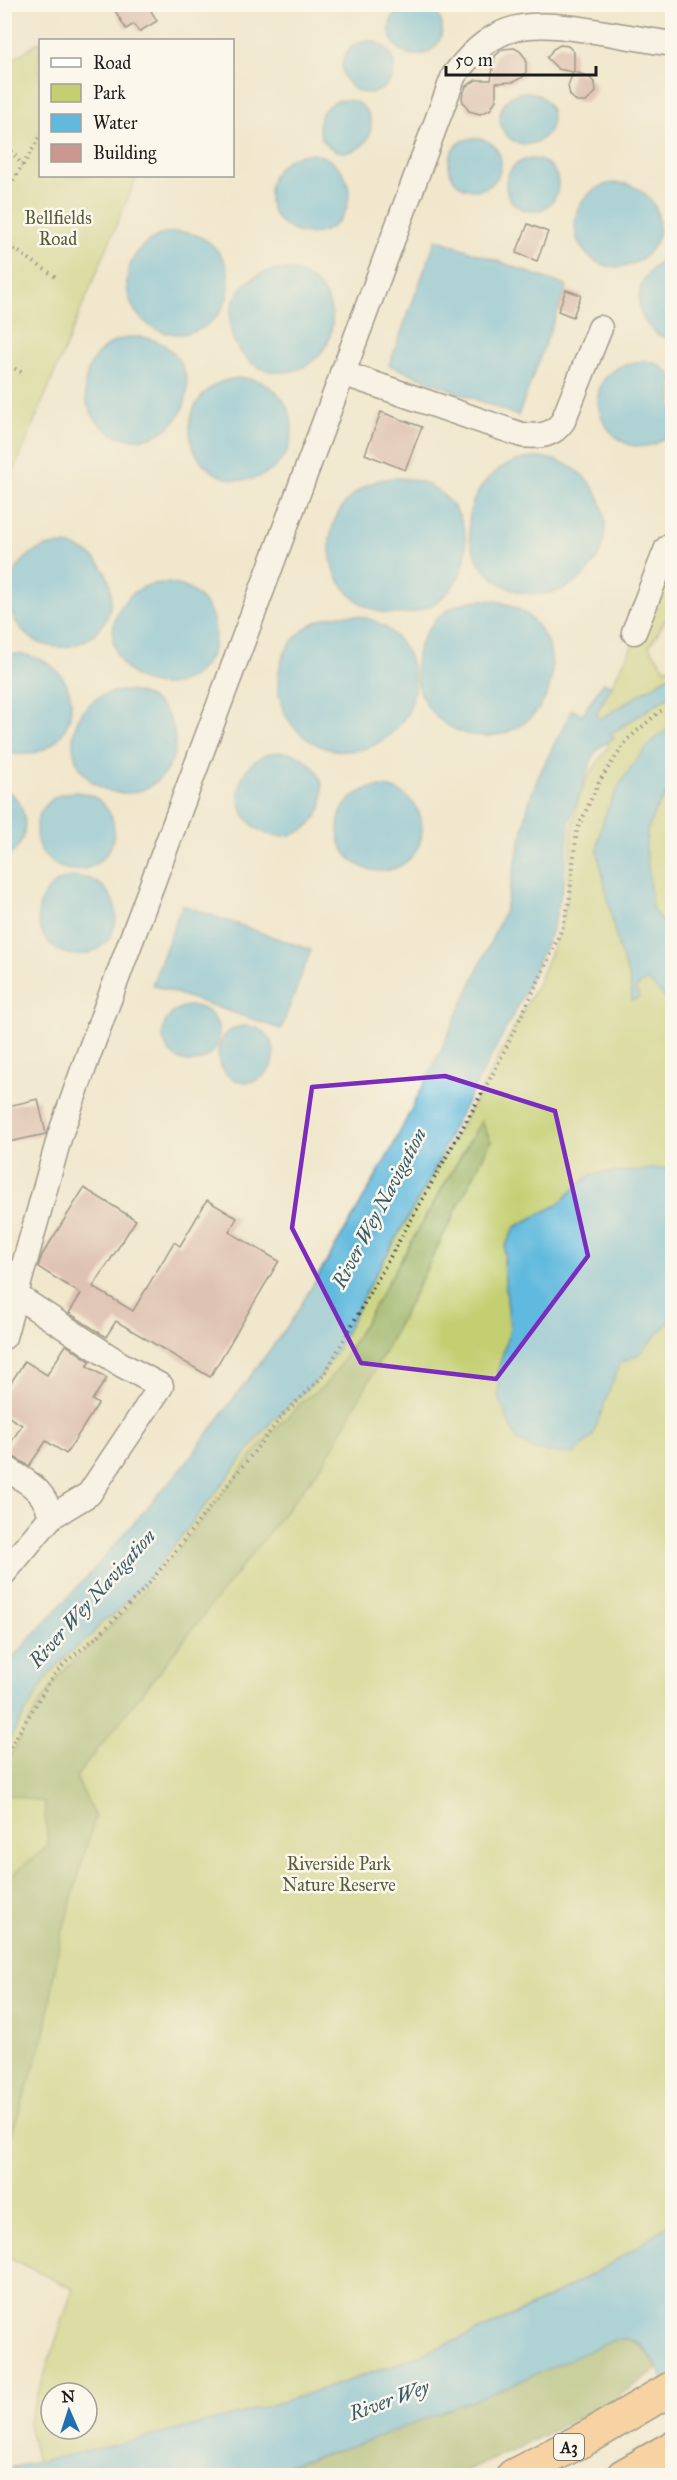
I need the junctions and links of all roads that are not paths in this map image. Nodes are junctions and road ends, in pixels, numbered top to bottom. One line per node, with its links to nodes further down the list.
1 (672, 44): 3 (lane)
2 (600, 328): 3 (lane)
3 (342, 373): 6 (lane)
4 (672, 544): 5 (lane)
5 (634, 632)
6 (17, 1296): 7 (lane); 9 (lane)
7 (4, 1337)
8 (4, 1467): 9 (lane)
9 (51, 1517): 10 (lane)
10 (4, 1573)
11 (672, 2388): 12 (highway, A3)
12 (513, 2475)

